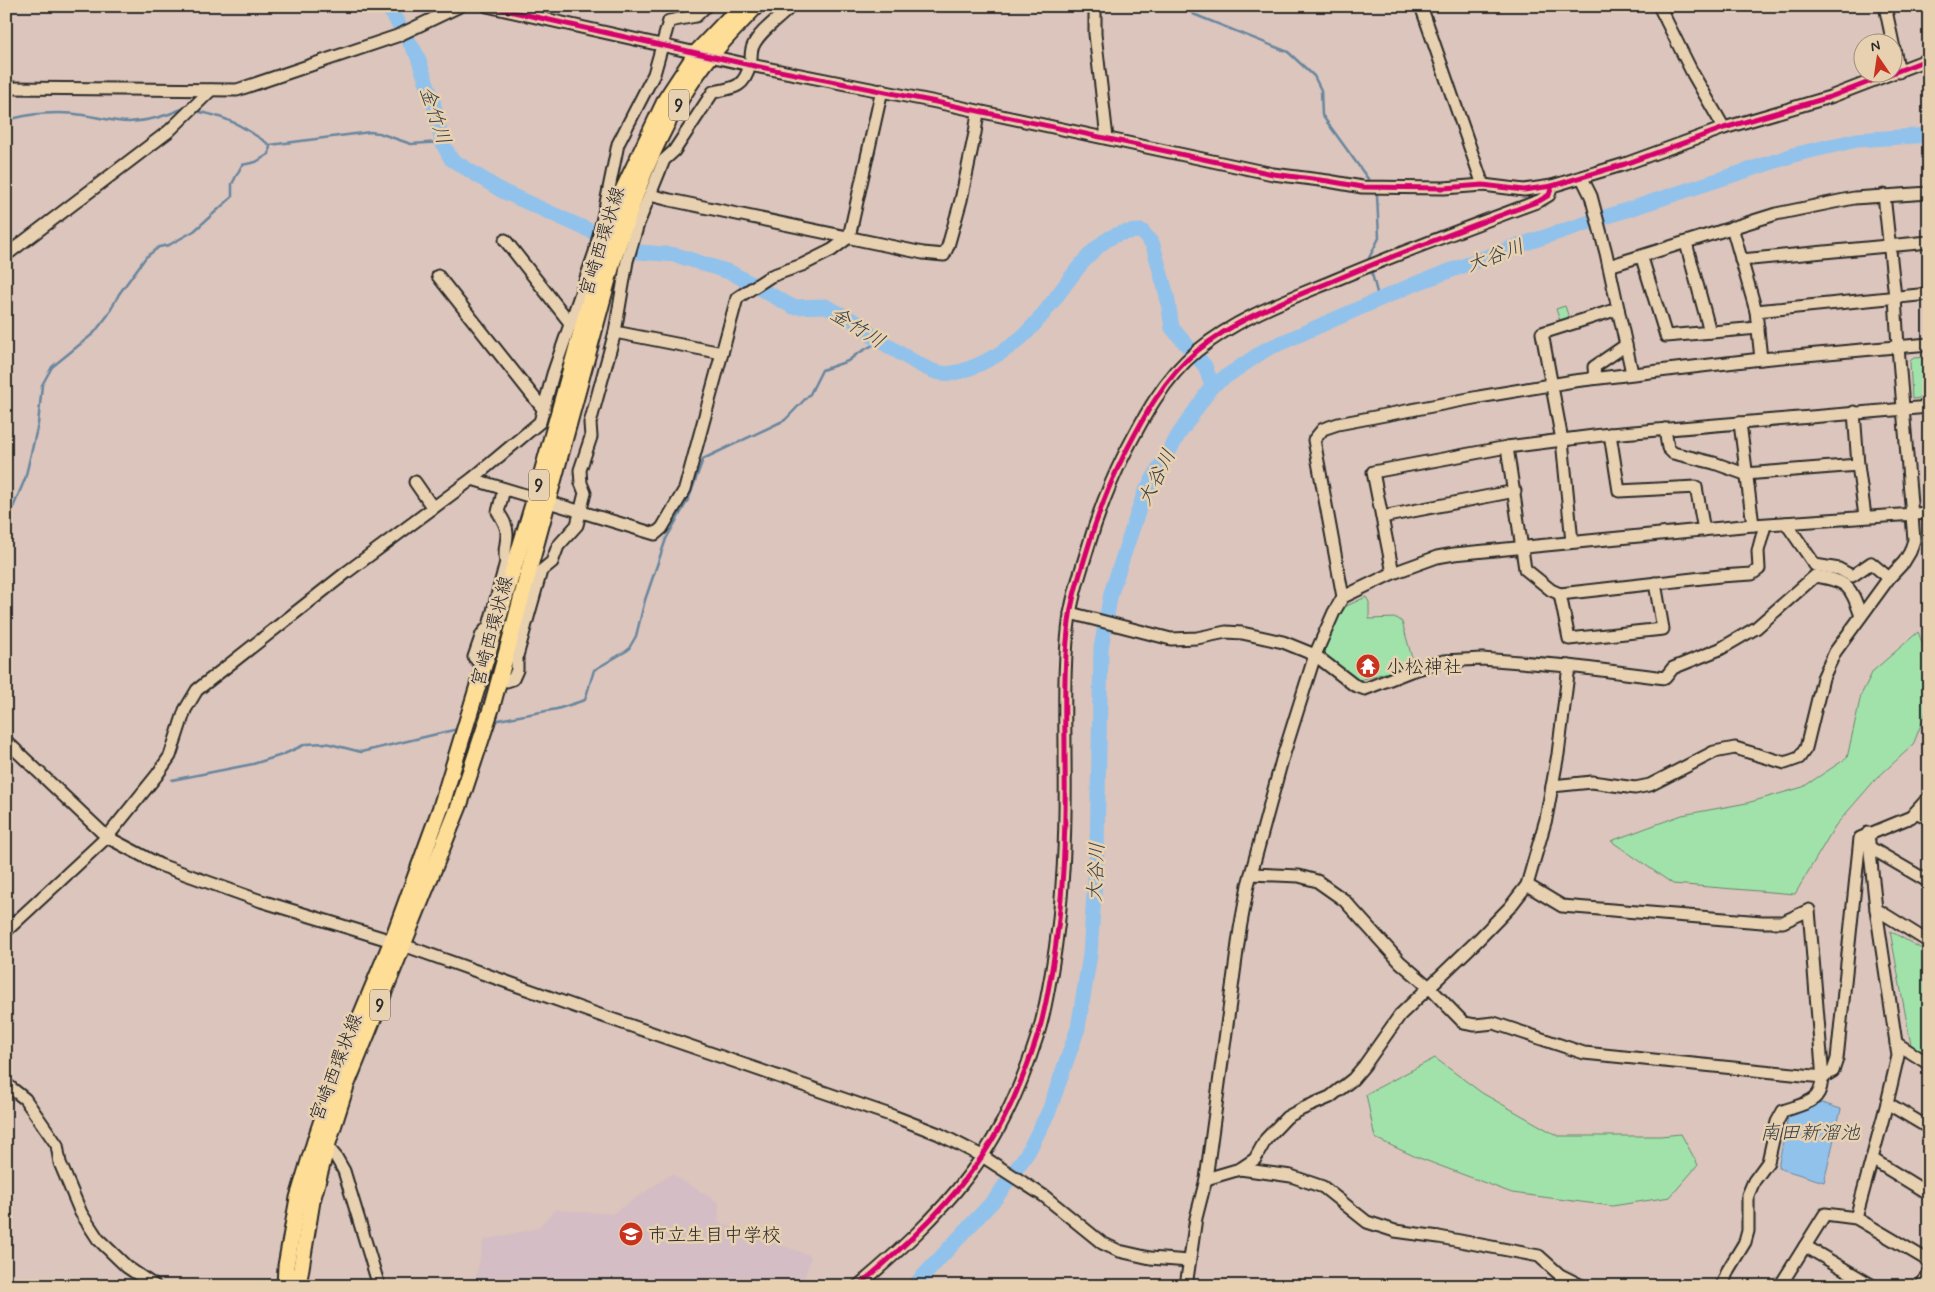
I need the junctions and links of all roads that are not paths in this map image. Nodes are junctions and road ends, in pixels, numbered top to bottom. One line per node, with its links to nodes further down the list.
1 (460, 6): 19 (street)
2 (487, 6): 12 (street)
3 (706, 6): 12 (street)
4 (741, 6): 13 (main road, 宮崎西環状線 / 9)
5 (756, 6): 13 (main road, 宮崎西環状線 / 9)
6 (788, 6): 15 (street)
7 (1095, 6): 23 (street)
8 (1421, 6): 25 (street)
9 (1659, 6): 22 (street)
10 (1884, 6): 11 (street)
11 (1890, 32)
12 (663, 46): 13 (street); 30 (street)
13 (704, 54): 15 (street); 30 (main road, 宮崎西環状線 / 9)
14 (1929, 59): 16 (street)
15 (750, 65): 20 (street); 28 (street)
16 (1902, 71)
17 (1871, 82): 22 (street)
18 (6, 88): 19 (street)
19 (211, 90): 37 (street)
20 (882, 90): 21 (street); 32 (street)
21 (978, 112): 23 (street); 32 (street)
22 (1724, 128): 24 (street)
23 (1107, 138): 25 (street)
24 (1582, 178): 26 (street); 41 (street)
25 (1483, 185): 26 (street)
26 (1552, 186): 92 (street)
27 (1929, 193): 29 (street)
28 (650, 195): 30 (street); 32 (street)
29 (1884, 195): 31 (street); 36 (street)
30 (621, 218): 38 (main road, 宮崎西環状線 / 9); 38 (street)
31 (1732, 227): 35 (street); 40 (street)
32 (849, 237): 54 (street)
33 (505, 240): 47 (street)
34 (1929, 242): 36 (street)
35 (1686, 243): 39 (street); 50 (street)
36 (1890, 245): 40 (street); 44 (street)
37 (6, 255)
38 (609, 257): 47 (street); 49 (street); 74 (main road, 宮崎西環状線 / 9)
39 (1642, 258): 41 (street); 50 (street)
40 (1741, 260): 46 (street)
41 (1609, 266): 45 (street)
42 (438, 276): 61 (street)
43 (1929, 294): 44 (street)
44 (1895, 297): 46 (street); 53 (street)
45 (1618, 309): 52 (street); 58 (street)
46 (1756, 311): 48 (street)
47 (571, 324): 61 (street)
48 (1758, 328): 50 (street); 55 (street)
49 (615, 332): 54 (street); 76 (street)
50 (1710, 332)
51 (1929, 344): 53 (street)
52 (1626, 345): 56 (street); 57 (street)
53 (1898, 347): 55 (street); 60 (street)
54 (722, 353): 76 (street)
55 (1761, 358): 56 (street)
56 (1632, 373): 57 (street)
57 (1595, 378): 58 (street)
58 (1551, 384): 66 (street); 91 (street)
59 (1929, 407): 60 (street)
60 (1903, 409): 62 (street); 78 (street)
61 (544, 410): 70 (street)
62 (1854, 412): 63 (street); 68 (street)
63 (1740, 423): 64 (street); 69 (street)
64 (1665, 429): 65 (street); 69 (street)
65 (1610, 434): 66 (street); 84 (street)
66 (1562, 440): 67 (street); 85 (street)
67 (1507, 447): 73 (street); 80 (street)
68 (1858, 465): 69 (street); 79 (street)
69 (1745, 474): 82 (street)
70 (472, 479): 72 (street); 75 (street)
71 (415, 482): 75 (street)
72 (504, 489): 74 (street); 96 (street)
73 (1515, 491): 80 (street); 86 (street)
74 (547, 502): 76 (street); 96 (main road, 宮崎西環状線 / 9); 97 (main road, 宮崎西環状線 / 9)
75 (433, 508): 104 (street)
76 (579, 512): 97 (street)
77 (1929, 513): 78 (street)
78 (1913, 514): 79 (street); 88 (street)
79 (1865, 516): 81 (street)
80 (1382, 517): 87 (street)
81 (1786, 523): 83 (street); 88 (street)
82 (1753, 525): 83 (street); 84 (street)
83 (1765, 525): 89 (street)
84 (1704, 530): 85 (street)
85 (1572, 542): 86 (street)
86 (1521, 546): 87 (street); 90 (street)
87 (1393, 573): 91 (street)
88 (1889, 578): 93 (street)
89 (1655, 584): 90 (street); 90 (street)
90 (1560, 594)
91 (1343, 597): 94 (street)
92 (1073, 613): 94 (street); 121 (street)
93 (1860, 616): 95 (street); 99 (street)
94 (1314, 655): 95 (street); 106 (street)
95 (1569, 666): 99 (street)
96 (484, 667): 112 (main road, 宮崎西環状線 / 9)
97 (499, 679): 112 (main road, 宮崎西環状線 / 9)
98 (6, 741): 104 (street)
99 (1552, 786): 108 (street)
100 (1929, 797): 101 (street)
101 (1916, 812): 102 (street); 103 (street)
102 (1929, 820)
103 (1868, 833): 105 (street); 116 (street)
104 (107, 837): 110 (street); 112 (street)
105 (1869, 847): 107 (street); 109 (street)
106 (1251, 874): 113 (street); 124 (street)
107 (1929, 882)
108 (1527, 885): 113 (street); 116 (street)
109 (1876, 909): 111 (street); 114 (street)
110 (6, 931)
111 (1929, 942)
112 (398, 943): 120 (main road, 宮崎西環状線 / 9); 121 (street); 132 (main road, 宮崎西環状線 / 9)
113 (1429, 987): 116 (street); 123 (street)
114 (1896, 1043): 115 (street); 118 (street)
115 (1929, 1064)
116 (1823, 1077): 138 (street)
117 (6, 1084): 131 (street)
118 (1887, 1103): 119 (street); 122 (street)
119 (1929, 1128)
120 (327, 1146): 133 (main road, 宮崎西環状線 / 9); 134 (street)
121 (985, 1158): 128 (street); 135 (street)
122 (1872, 1159): 125 (street); 126 (street)
123 (1240, 1169): 124 (street); 137 (street)
124 (1206, 1179): 128 (street)
125 (1929, 1194)
126 (1856, 1218): 127 (street); 129 (street)
127 (1805, 1246): 139 (street); 140 (street)
128 (1189, 1261): 136 (street)
129 (1929, 1261)
130 (1929, 1272): 141 (street)
131 (149, 1284)
132 (285, 1286)
133 (298, 1286)
134 (379, 1286)
135 (858, 1286)
136 (1186, 1286)
137 (1582, 1286)
138 (1722, 1286)
139 (1780, 1286)
140 (1873, 1286)
141 (1921, 1286)

